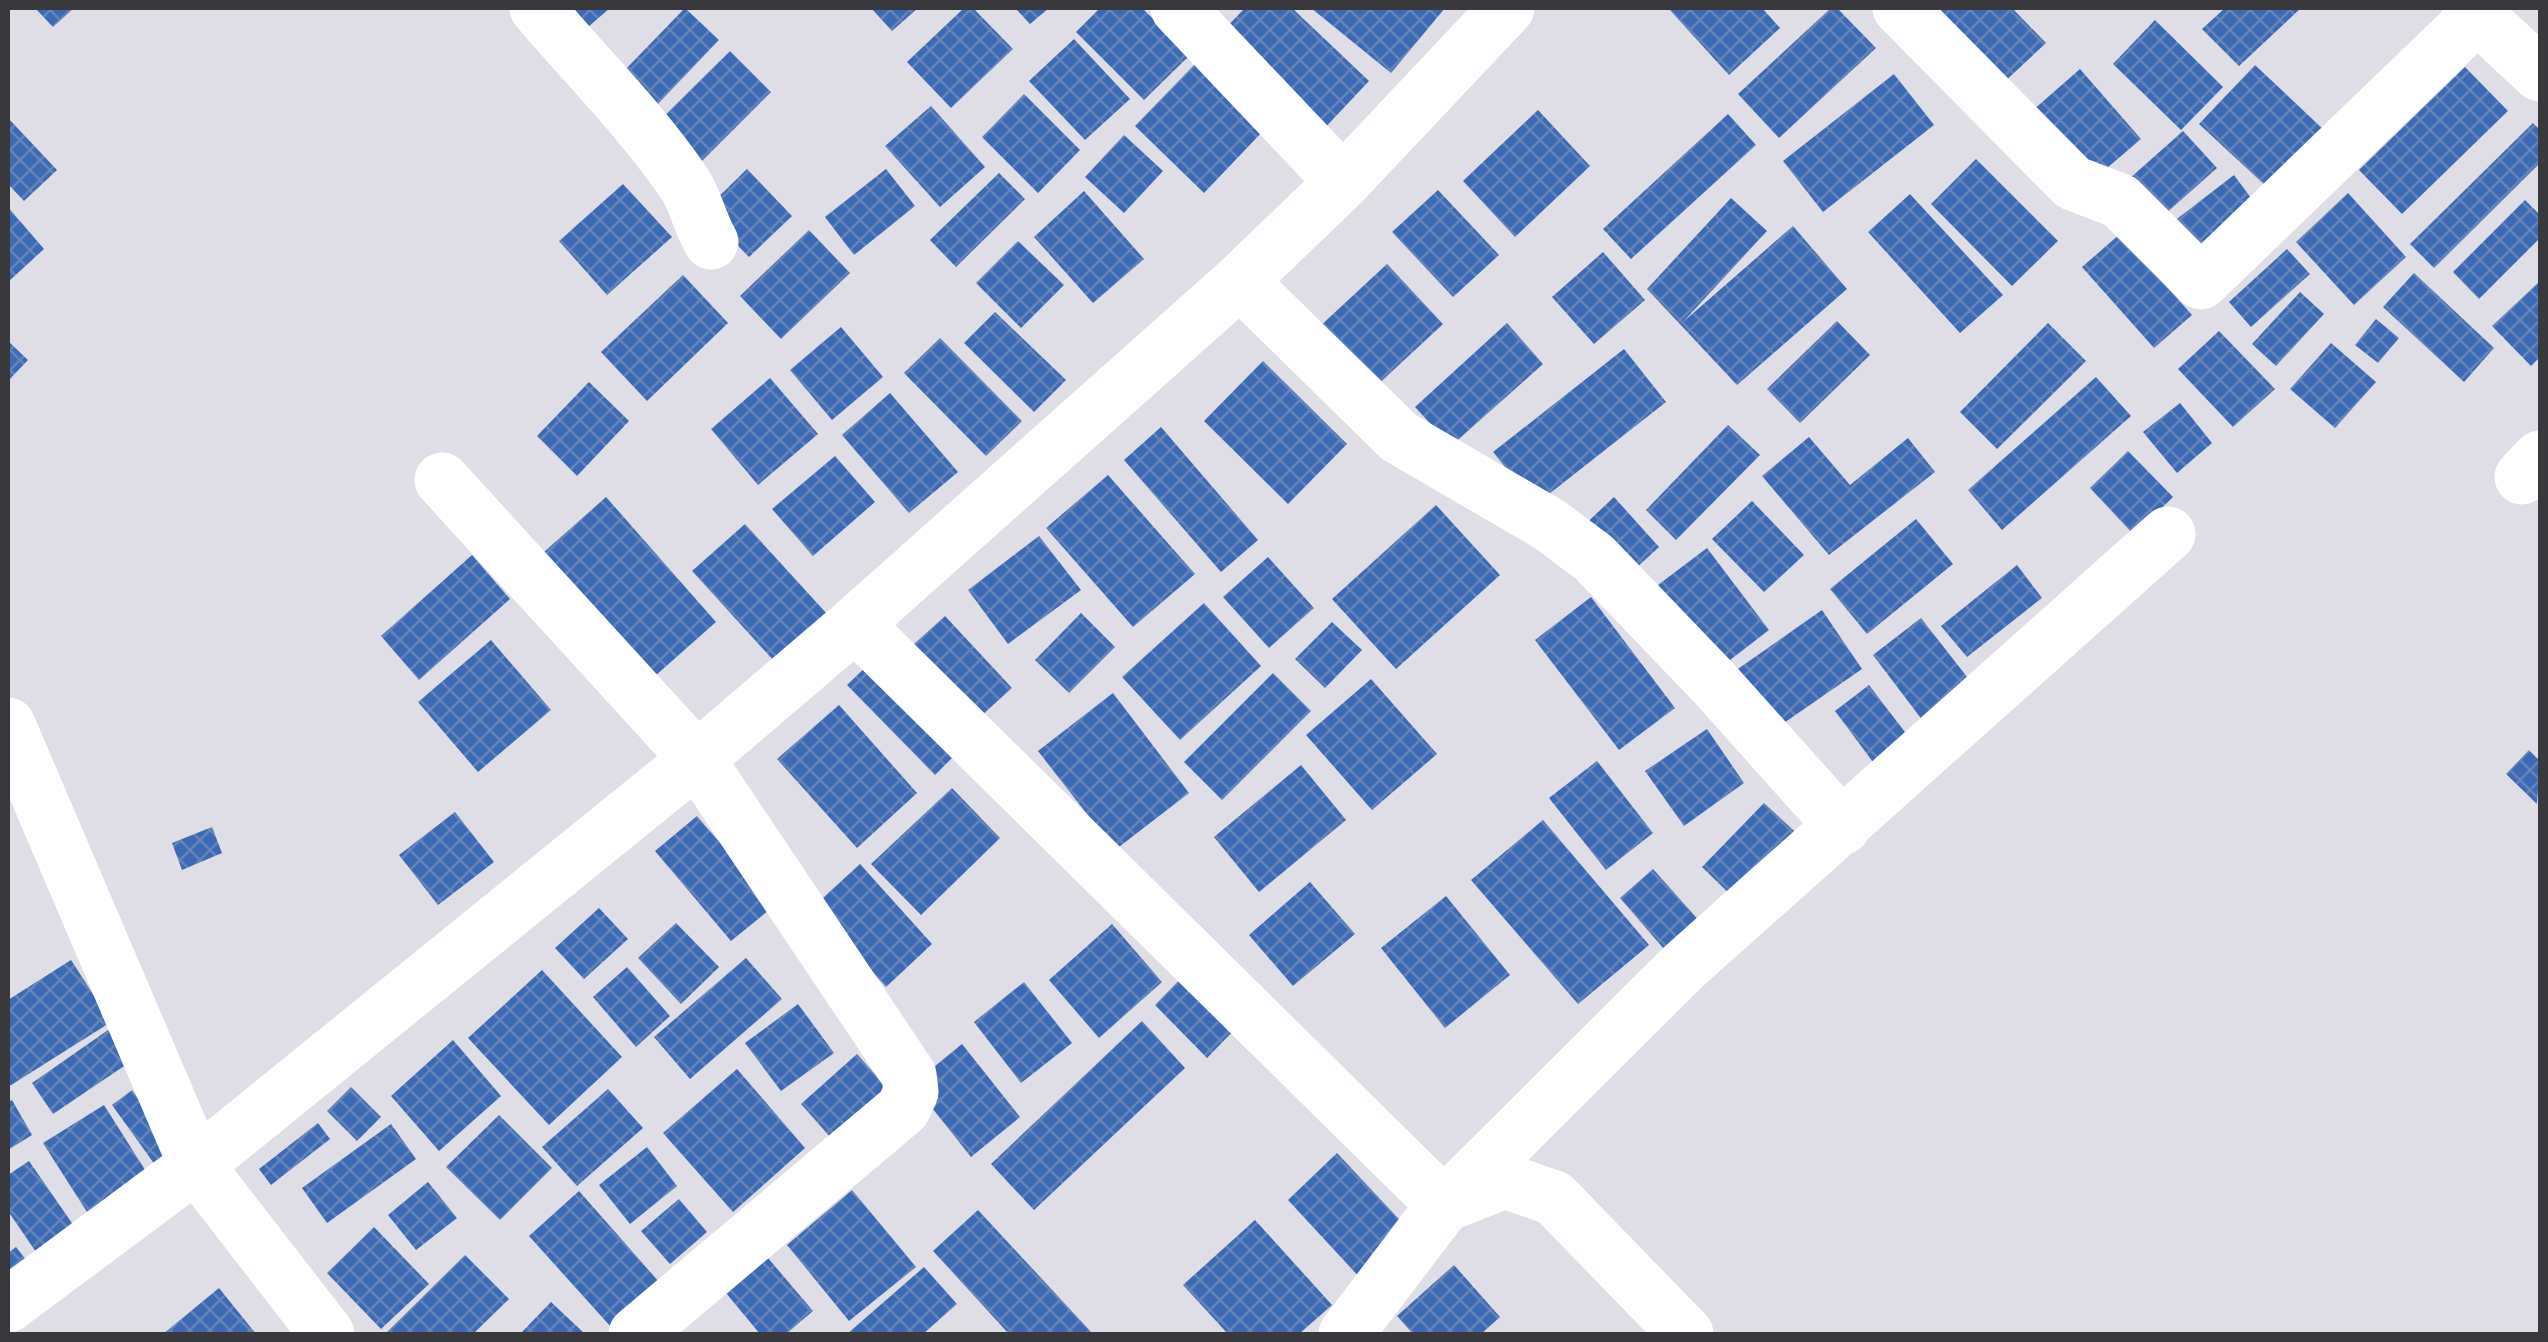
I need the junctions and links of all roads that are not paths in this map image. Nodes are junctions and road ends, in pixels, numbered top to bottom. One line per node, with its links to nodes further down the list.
1 (536, 8): 8 (street)
2 (1178, 8): 7 (street)
3 (1507, 8): 7 (street)
4 (1900, 8): 5 (street)
5 (2474, 11): 6 (street)
6 (2540, 74)
7 (1344, 182): 9 (street)
8 (711, 242)
9 (1240, 281): 12 (street); 15 (street)
10 (442, 480): 14 (street)
11 (2168, 534): 15 (street)
12 (855, 624): 14 (street); 17 (street)
13 (8, 725): 16 (street)
14 (697, 759): 16 (street); 20 (street)
15 (1843, 828): 17 (street)
16 (196, 1165): 18 (street); 19 (street)
17 (1444, 1205): 21 (street); 22 (street)
18 (8, 1305)
19 (326, 1334)
20 (636, 1334)
21 (1346, 1334)
22 (1686, 1334)

